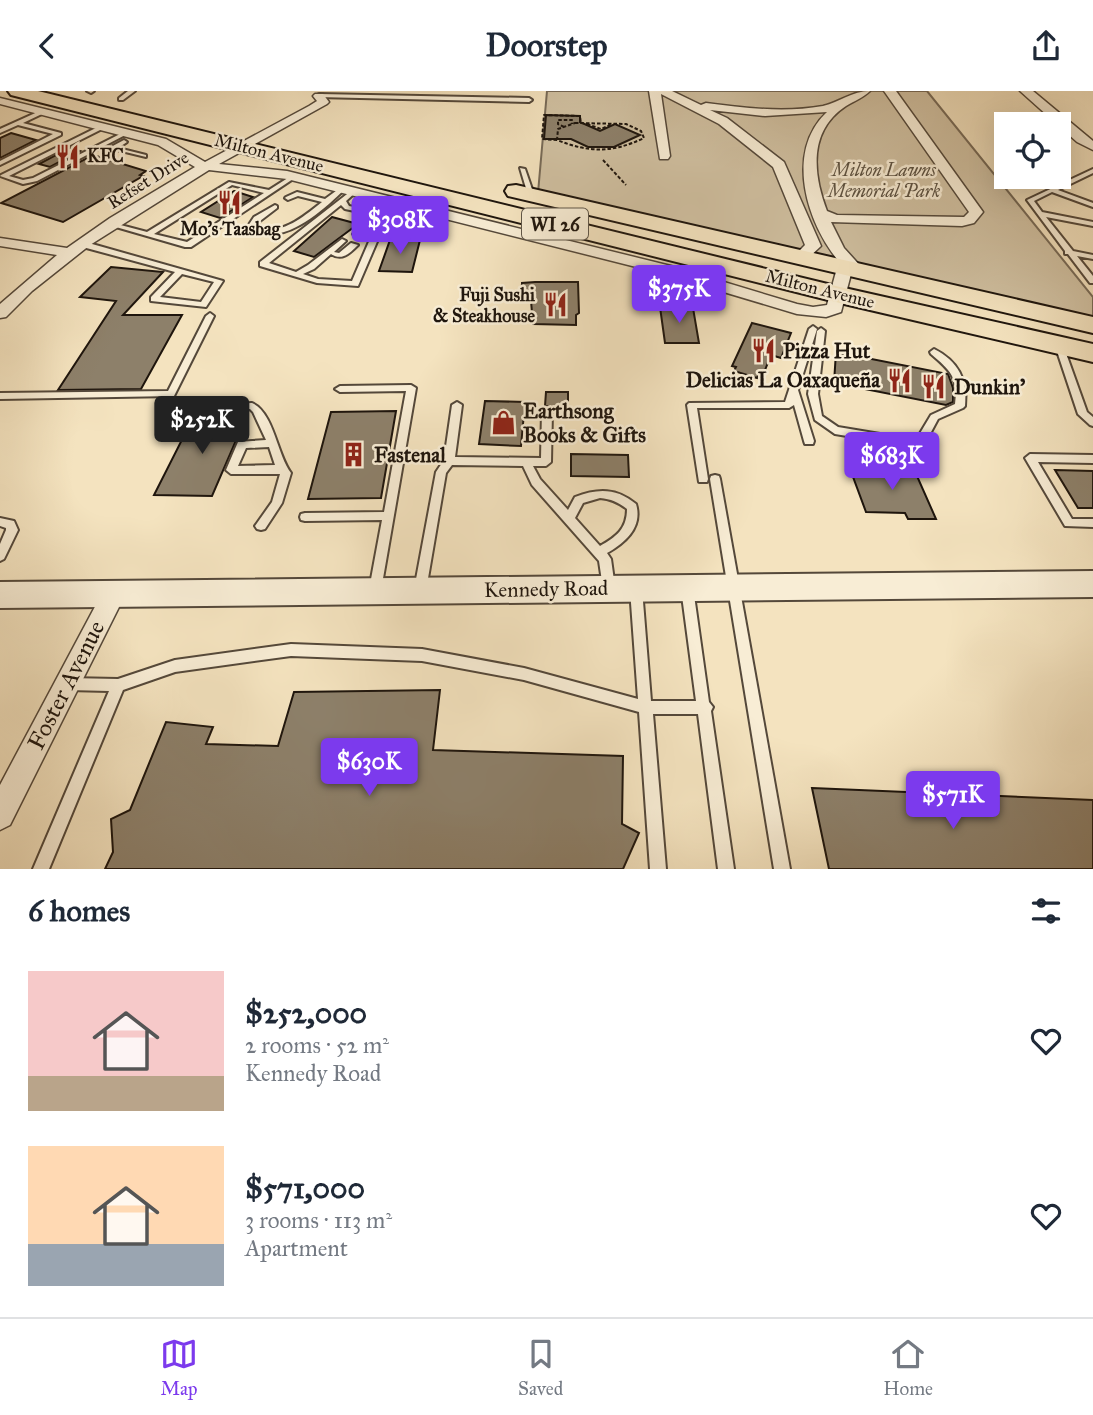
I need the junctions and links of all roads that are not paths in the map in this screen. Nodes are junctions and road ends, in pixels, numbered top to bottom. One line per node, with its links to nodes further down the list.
1 (17, 91): 25 (main road, Milton Avenue / WI 26)
2 (90, 91): 9 (main road, Milton Avenue)
3 (331, 91): 10 (street)
4 (655, 91): 27 (street)
5 (663, 91): 12 (street)
6 (864, 91): 8 (street); 14 (street)
7 (1026, 91): 23 (street)
8 (893, 94): 50 (street)
9 (127, 95): 21 (main road, Milton Avenue)
10 (319, 96): 11 (lane); 21 (street, Refset Drive)
11 (529, 100)
12 (683, 100): 15 (street); 17 (street)
13 (0, 101): 16 (street)
14 (840, 106): 15 (street); 32 (street)
15 (734, 110): 17 (street)
16 (42, 112): 18 (lane); 19 (street)
17 (721, 120): 29 (street)
18 (16, 124): 20 (lane); 28 (lane)
19 (102, 127): 22 (street); 22 (lane)
20 (1, 130)
21 (266, 133): 25 (street, Refset Drive); 34 (main road, Milton Avenue)
22 (131, 134): 26 (lane); 30 (street)
23 (1087, 139): 24 (street)
24 (1093, 146)
25 (242, 147): 30 (street, Refset Drive); 61 (main road, Milton Avenue / WI 26)
26 (145, 156)
27 (664, 156)
28 (0, 163)
29 (779, 165): 32 (street); 55 (street)
30 (206, 166): 35 (street); 49 (street, Refset Drive)
31 (522, 169): 40 (lane)
32 (808, 169): 50 (street)
33 (1093, 171): 37 (lane)
34 (451, 176)
35 (292, 177): 38 (lane); 39 (street)
36 (491, 186): 40 (main road, Milton Avenue / WI 26)
37 (1052, 190): 43 (lane); 46 (lane)
38 (269, 192): 51 (lane); 51 (lane)
39 (346, 193): 42 (lane); 44 (street); 59 (lane)
40 (531, 195): 55 (main road, Milton Avenue / WI 26)
41 (289, 198): 42 (lane)
42 (326, 201): 45 (lane)
43 (1093, 205)
44 (388, 206): 47 (lane); 61 (street)
45 (275, 207)
46 (1040, 214): 48 (lane); 54 (lane)
47 (371, 222): 47 (lane); 59 (lane)
48 (1093, 224)
49 (113, 225): 51 (lane); 53 (street, Refset Drive)
50 (832, 225): 57 (street)
51 (148, 234)
52 (0, 242): 53 (street)
53 (76, 249): 58 (lane); 62 (street, Refset Drive)
54 (1069, 252): 56 (lane); 60 (lane)
55 (801, 257): 57 (main road, Milton Avenue / WI 26)
56 (1093, 257)
57 (850, 269): 61 (street); 64 (main road, Milton Avenue / WI 26)
58 (180, 271): 58 (lane)
59 (300, 276): 59 (lane)
60 (1093, 281)
61 (840, 295): 65 (main road, Milton Avenue / WI 26)
62 (0, 313)
63 (210, 316): 70 (lane)
64 (1093, 325)
65 (1059, 345): 67 (main road, Milton Avenue / WI 26); 74 (lane)
66 (934, 352): 69 (lane)
67 (1093, 353)
68 (340, 389): 83 (lane)
69 (793, 389): 75 (lane); 92 (lane)
70 (0, 396)
71 (457, 405): 78 (lane)
72 (228, 407): 76 (lane)
73 (547, 411): 79 (lane)
74 (1093, 423)
75 (809, 441)
76 (273, 443): 80 (lane); 80 (lane)
77 (1093, 459): 87 (lane)
78 (449, 461): 79 (lane); 96 (lane)
79 (526, 462): 81 (lane)
80 (281, 469): 88 (lane)
81 (551, 499): 82 (lane); 85 (lane)
82 (579, 500): 85 (lane); 89 (lane)
83 (388, 516): 84 (lane); 95 (lane)
84 (305, 517)
85 (569, 519): 89 (lane)
86 (0, 521): 90 (lane)
87 (1093, 523)
88 (261, 526)
89 (599, 552): 93 (lane)
90 (0, 556)
91 (1093, 584): 92 (street, Kennedy Road)
92 (734, 587): 94 (street, Kennedy Road); 107 (lane)
93 (622, 588): 94 (street, Kennedy Road); 96 (street, Kennedy Road); 102 (lane)
94 (687, 588): 101 (lane)
95 (375, 590): 96 (street, Kennedy Road); 97 (street, Kennedy Road)
96 (420, 590)
97 (114, 593): 98 (street, Kennedy Road); 99 (street, Foster Avenue)
98 (0, 595)
99 (67, 684): 100 (lane); 103 (street, Foster Avenue)
100 (118, 685): 102 (lane); 104 (lane)
101 (706, 707): 102 (lane); 106 (lane)
102 (647, 708): 105 (lane)
103 (0, 815)
104 (41, 869)
105 (658, 869)
106 (726, 869)
107 (782, 869)

